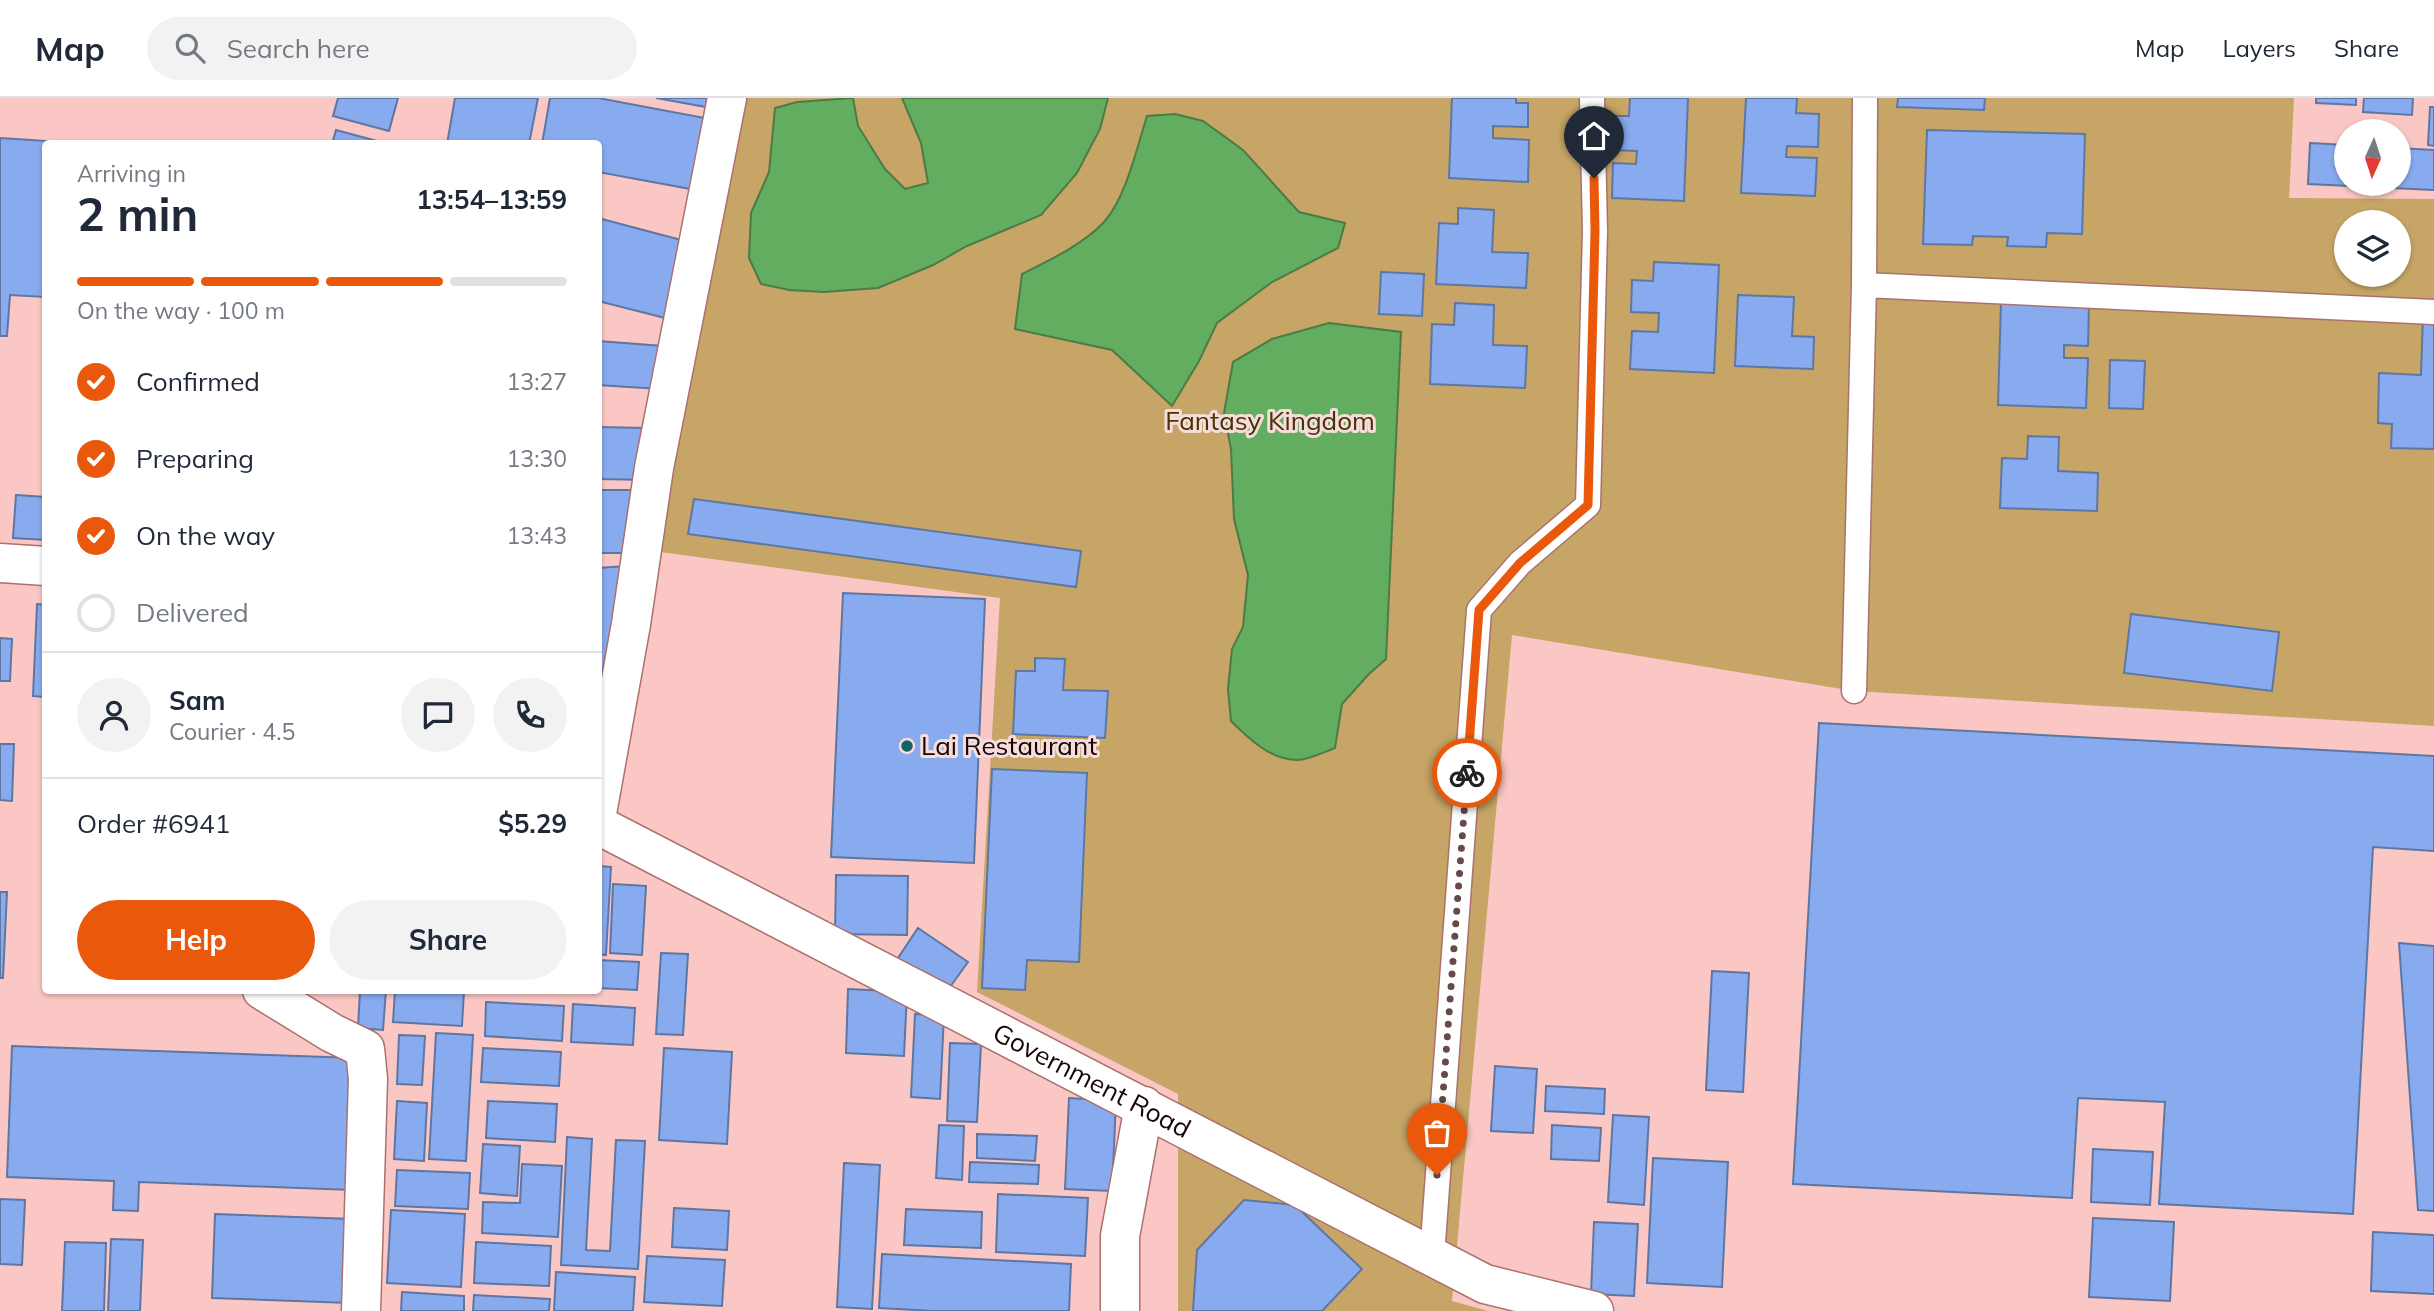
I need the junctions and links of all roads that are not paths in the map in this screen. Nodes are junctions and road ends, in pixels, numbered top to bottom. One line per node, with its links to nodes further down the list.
1 (727, 98): 9 (street)
2 (1592, 98): 13 (lane)
3 (1865, 98): 4 (lane)
4 (1864, 285): 5 (lane); 8 (lane)
5 (2434, 312)
6 (0, 563): 7 (street)
7 (42, 566)
8 (1854, 691)
9 (602, 786)
10 (602, 827): 12 (street, Government Road)
11 (268, 994): 14 (street)
12 (1144, 1106): 13 (street, Government Road); 15 (street)
13 (1432, 1256): 16 (street, Government Road)
14 (361, 1311)
15 (1121, 1311)
16 (1594, 1311)

